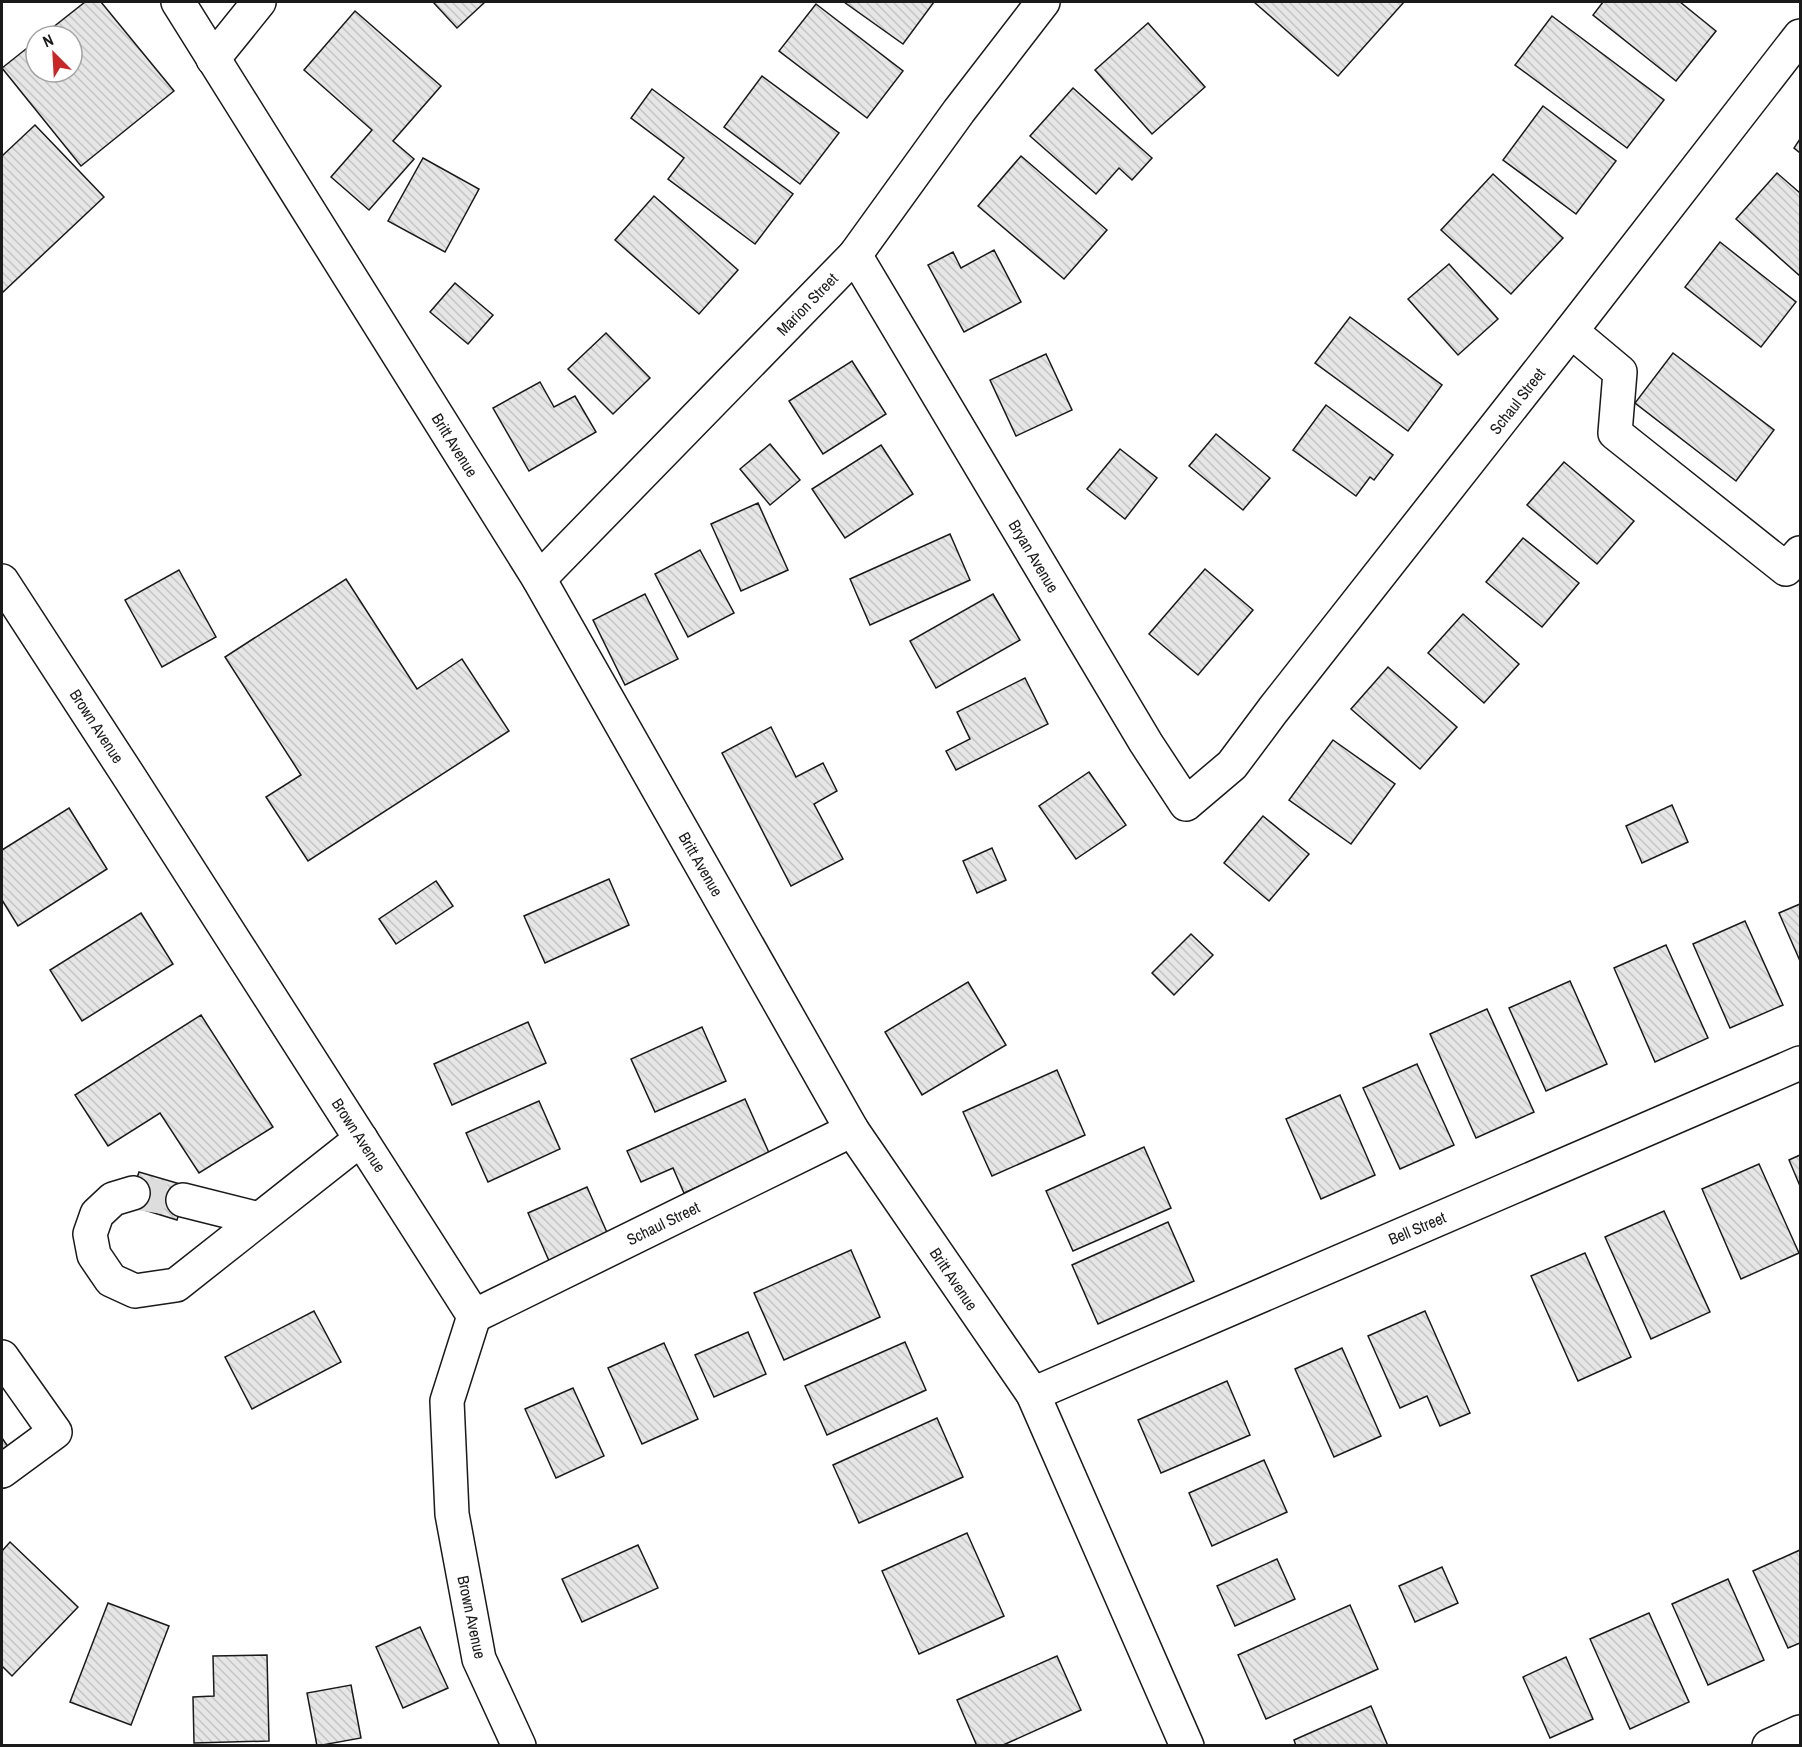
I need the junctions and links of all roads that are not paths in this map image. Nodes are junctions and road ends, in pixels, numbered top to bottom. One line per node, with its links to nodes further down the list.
1 (178, 2): 5 (street, Britt Avenue)
2 (259, 2): 5 (street)
3 (1043, 2): 6 (street, Marion Street)
4 (1800, 36): 7 (street, Schaul Street)
5 (213, 59): 9 (street, Britt Avenue)
6 (855, 255): 9 (street, Marion Street); 11 (street, Bryan Avenue)
7 (1571, 332): 8 (street); 11 (street, Schaul Street)
8 (1800, 553)
9 (539, 579): 13 (street, Britt Avenue)
10 (2, 581): 14 (street, Brown Avenue)
11 (1233, 765)
12 (1800, 1063): 20 (street, Bell Street)
13 (852, 1130): 18 (street, Schaul Street); 20 (street, Britt Avenue)
14 (361, 1139): 17 (street); 18 (street, Brown Avenue)
15 (133, 1193): 17 (street)
16 (183, 1200): 17 (street)
17 (259, 1220)
18 (474, 1316): 23 (street, Brown Avenue)
19 (2, 1357): 21 (street)
20 (1033, 1394): 24 (street, Britt Avenue)
21 (2, 1471)
22 (1800, 1732): 25 (street)
23 (519, 1746)
24 (1187, 1746)
25 (1769, 1746)

